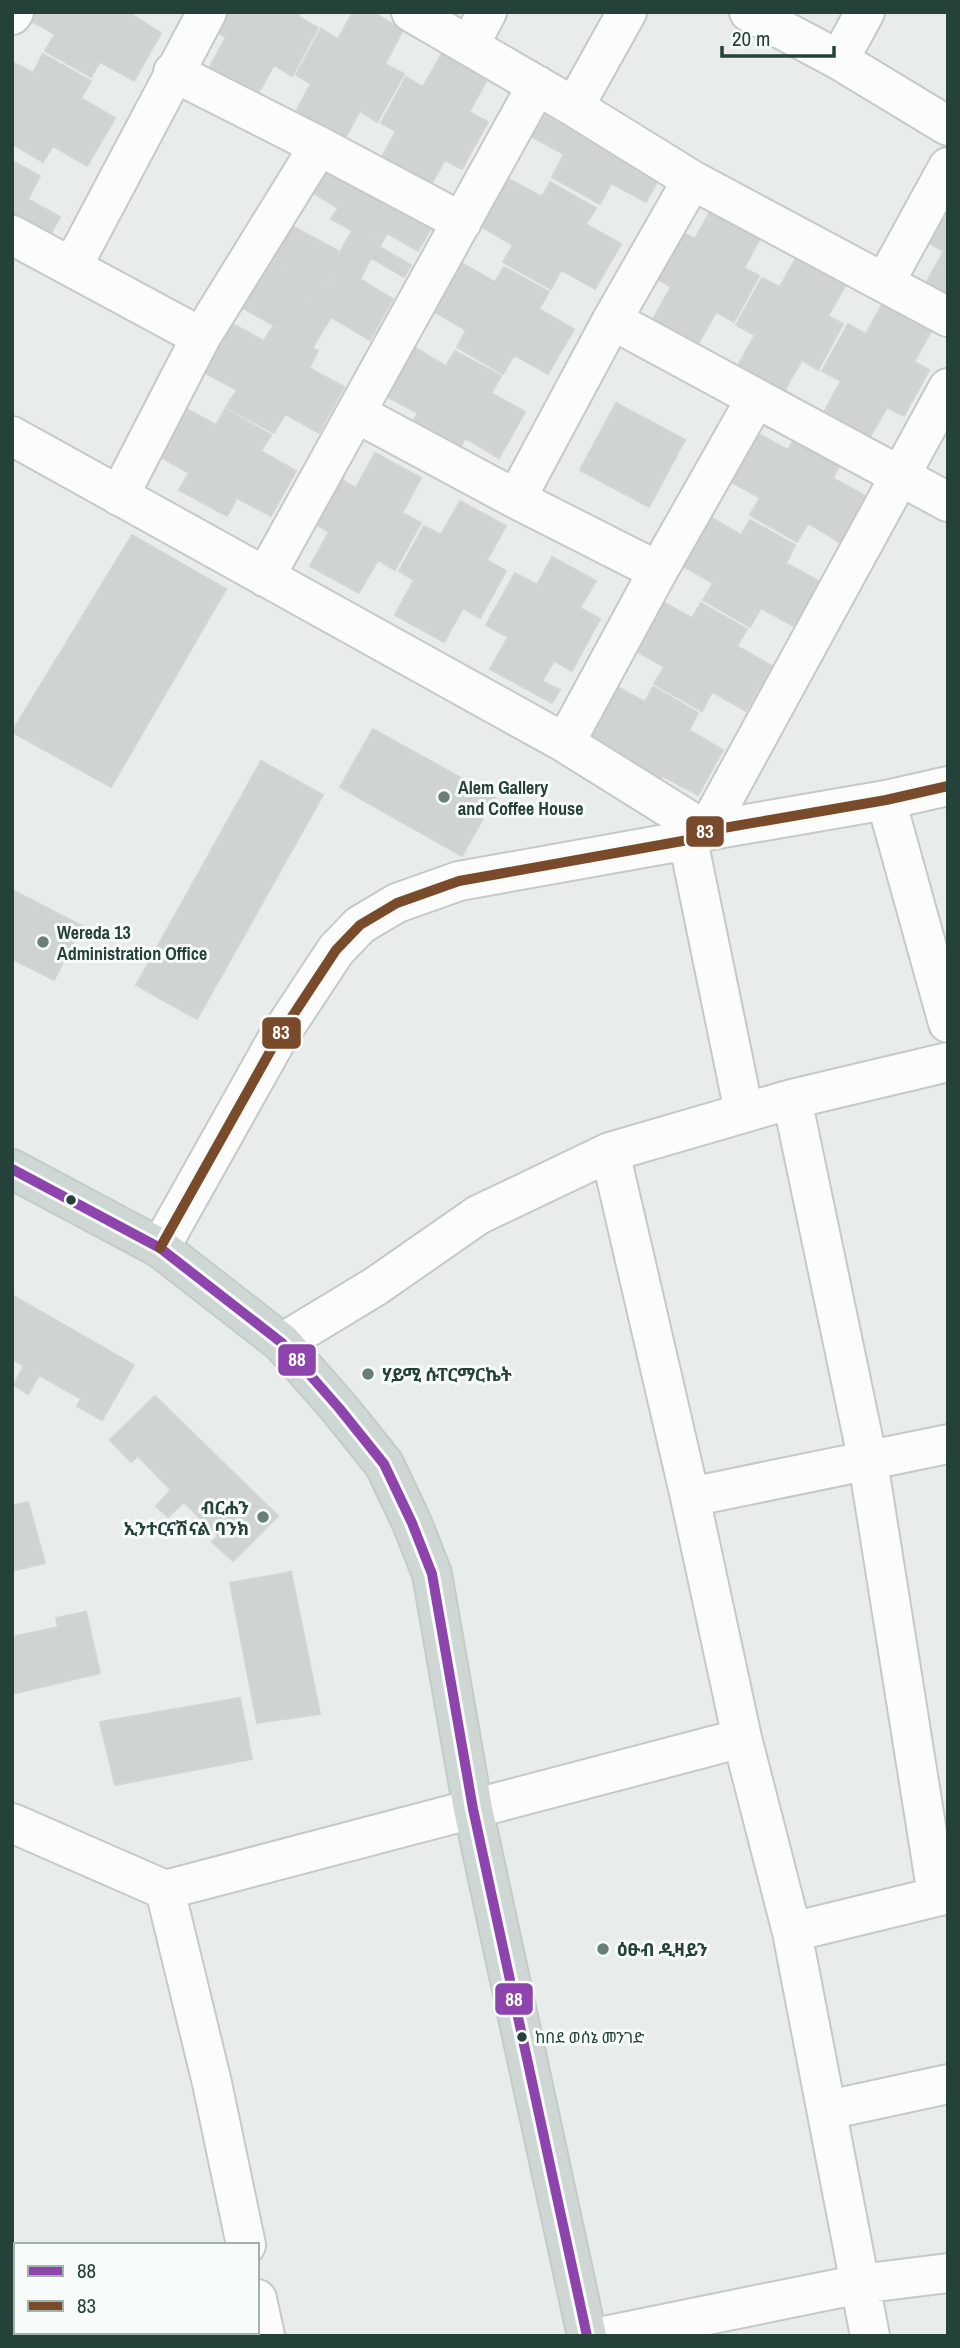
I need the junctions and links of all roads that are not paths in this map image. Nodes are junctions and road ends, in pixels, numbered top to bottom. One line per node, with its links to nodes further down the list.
1 (206, 12): 9 (street)
2 (411, 12): 7 (street)
3 (487, 12): 7 (street)
4 (627, 12): 11 (street)
5 (749, 12): 8 (street)
6 (864, 12): 8 (street)
7 (469, 46): 10 (street)
8 (839, 60): 12 (street)
9 (173, 72): 13 (street); 18 (street)
10 (537, 85): 11 (street); 16 (street)
11 (574, 107): 15 (street)
12 (948, 126)
13 (319, 146): 16 (street); 22 (street)
14 (948, 167): 19 (street)
15 (692, 180): 19 (street); 21 (street)
16 (462, 222): 25 (street)
17 (12, 235): 18 (street)
18 (72, 267): 22 (street)
19 (885, 282): 20 (street)
20 (948, 317)
21 (612, 320): 24 (street); 29 (street)
22 (201, 337): 28 (street)
23 (948, 388): 27 (street)
24 (756, 398): 27 (street); 31 (street)
25 (356, 413): 29 (street); 32 (street)
26 (12, 436): 28 (street)
27 (899, 475): 30 (street); 36 (street)
28 (119, 496): 32 (street)
29 (516, 499): 31 (street)
30 (948, 502)
31 (658, 571): 33 (street)
32 (265, 577): 33 (street)
33 (565, 743): 36 (street)
34 (948, 786): 35 (street)
35 (886, 800): 36 (street); 37 (street)
36 (697, 835): 40 (street); 43 (street)
37 (948, 1023)
38 (948, 1062): 39 (street)
39 (792, 1098): 40 (street); 46 (street)
40 (744, 1112): 41 (street)
41 (610, 1152): 44 (street); 47 (street)
42 (12, 1169): 43 (main road)
43 (160, 1248): 44 (main road)
44 (282, 1343): 49 (main road)
45 (948, 1444): 46 (street)
46 (868, 1462): 47 (street); 52 (street)
47 (690, 1497): 48 (street)
48 (742, 1738): 49 (street); 53 (street)
49 (474, 1809): 51 (street); 61 (main road)
50 (12, 1823): 51 (street)
51 (165, 1890): 56 (street)
52 (942, 1895): 53 (street)
53 (792, 1932): 55 (street)
54 (948, 2084): 55 (street)
55 (828, 2110): 58 (street)
56 (246, 2243)
57 (948, 2273): 58 (street)
58 (860, 2284): 62 (street); 63 (street)
59 (259, 2309): 60 (street)
60 (265, 2336)
61 (587, 2336)
62 (604, 2336)
63 (870, 2336)

